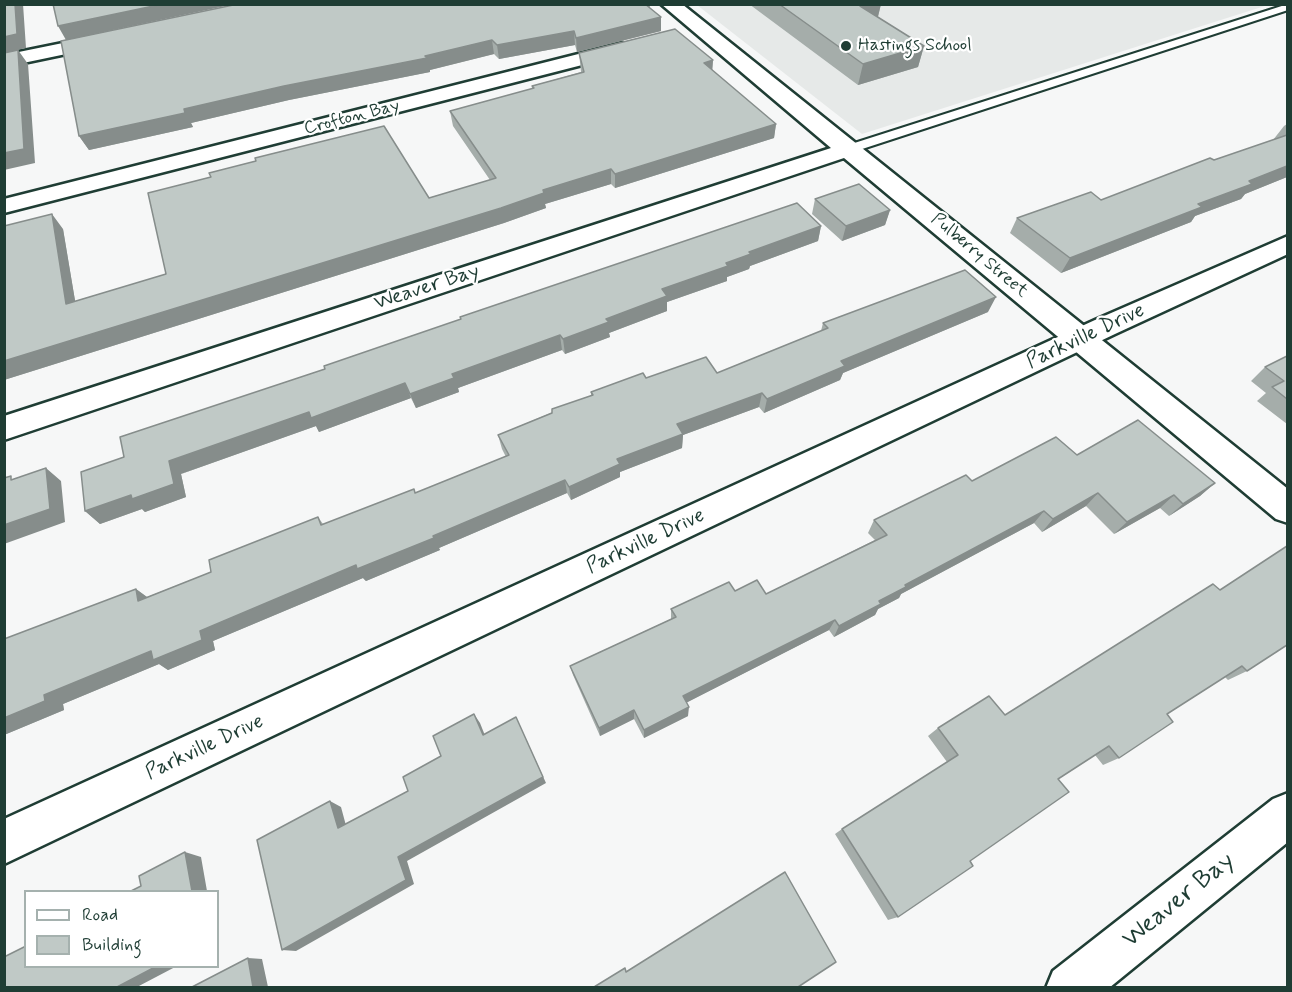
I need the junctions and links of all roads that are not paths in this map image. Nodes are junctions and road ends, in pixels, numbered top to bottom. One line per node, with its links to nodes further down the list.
1 (670, 4): 6 (street, Pulberry Street)
2 (1287, 8): 6 (lane)
3 (129, 35): 5 (street)
4 (645, 43): 7 (street, Crofton Bay)
5 (4, 61)
6 (849, 149): 9 (street, Pulberry Street); 10 (street, Weaver Bay)
7 (4, 206)
8 (1287, 244): 9 (street, Parkville Drive)
9 (1080, 339): 11 (street, Pulberry Street); 13 (street, Parkville Drive)
10 (4, 428)
11 (1287, 509)
12 (1287, 814): 14 (street, Weaver Bay)
13 (4, 842)
14 (1070, 987)

